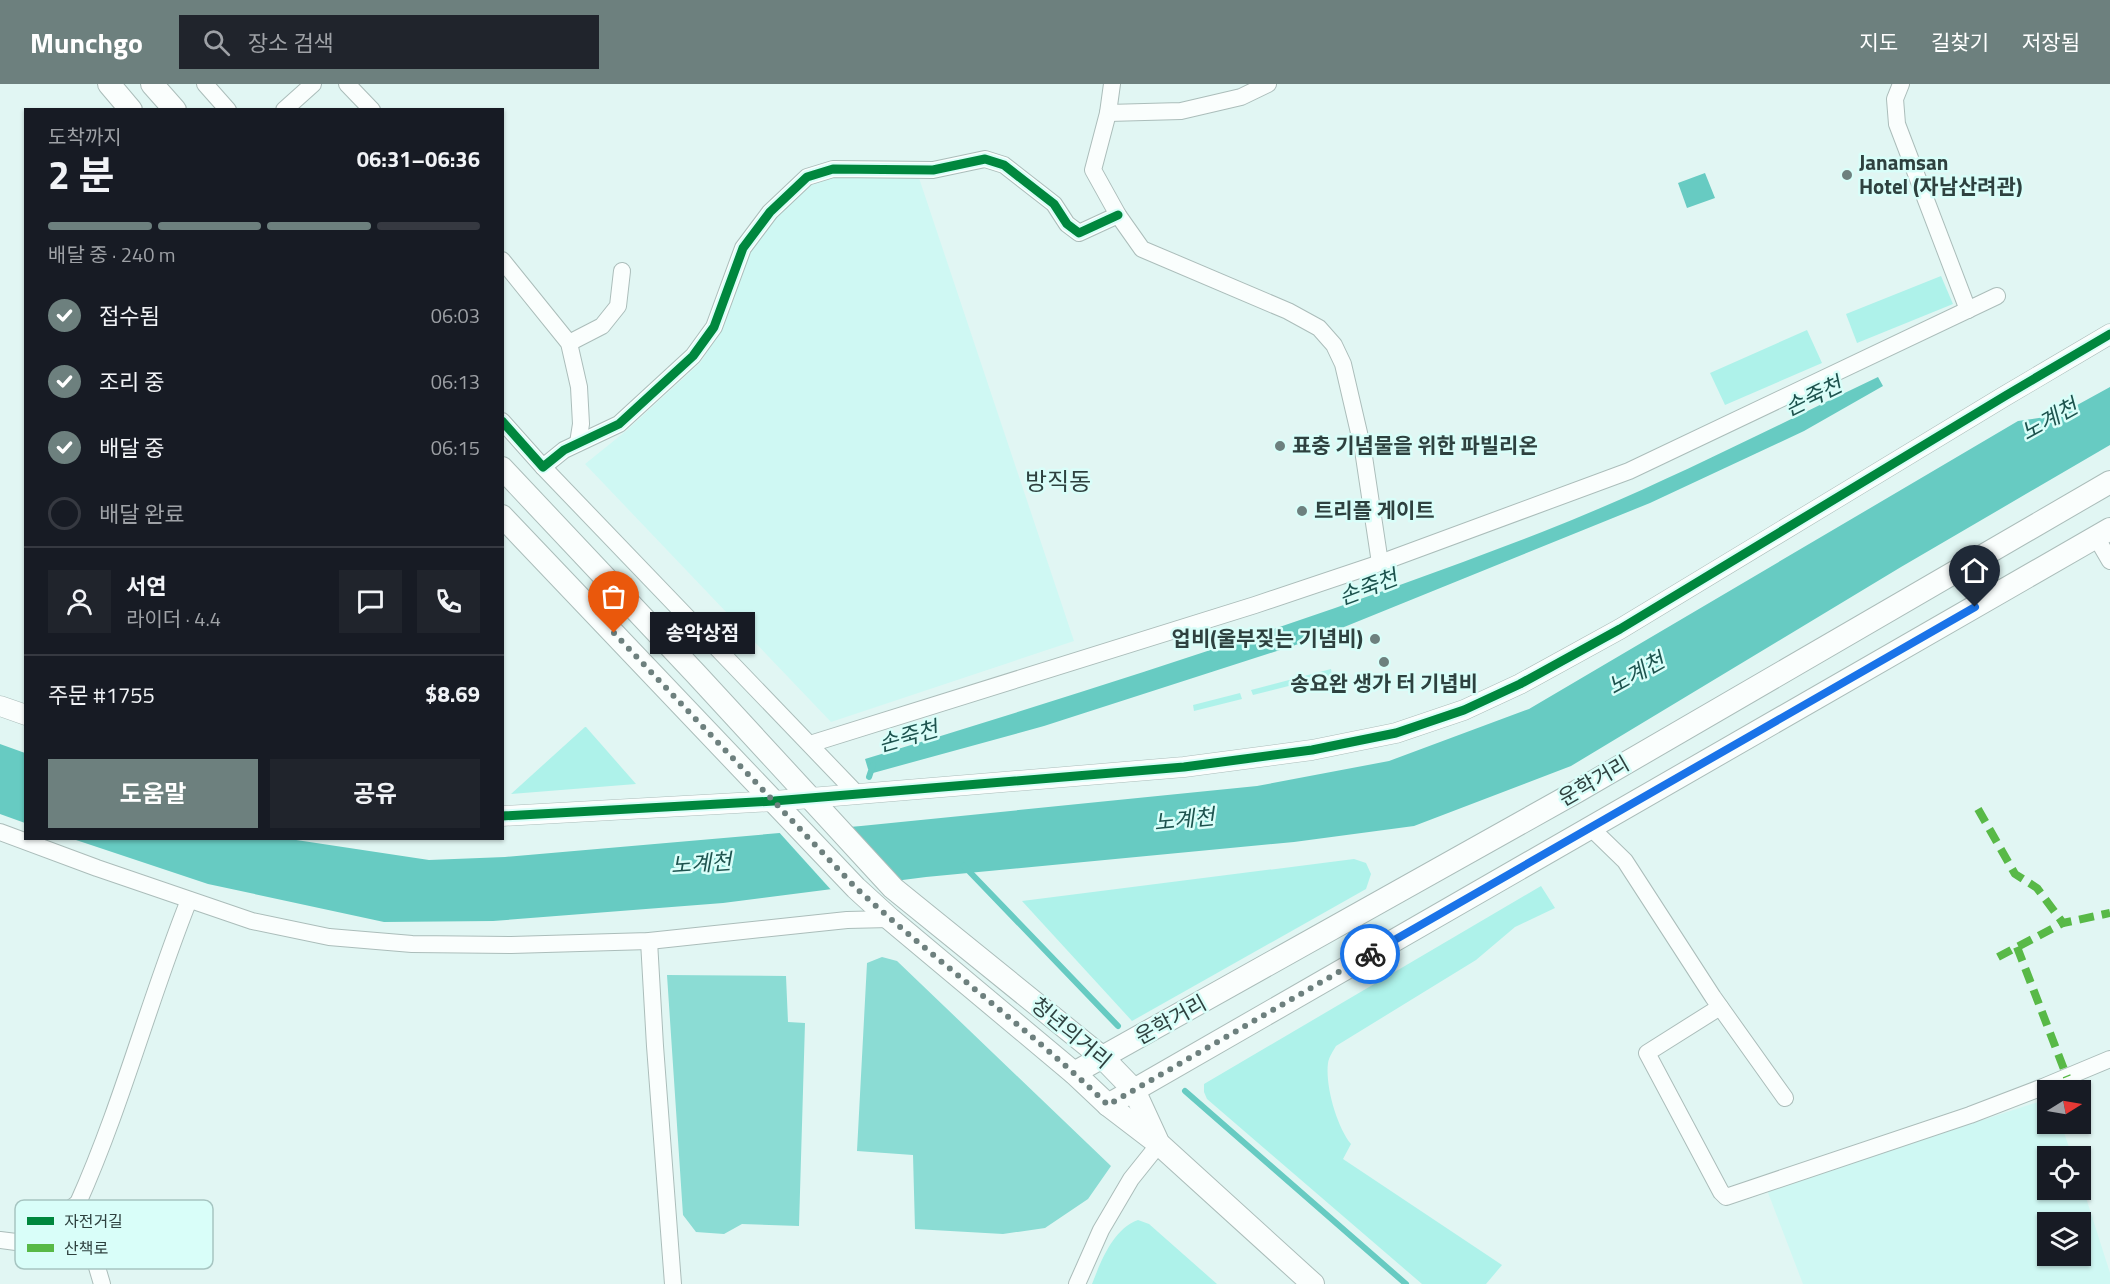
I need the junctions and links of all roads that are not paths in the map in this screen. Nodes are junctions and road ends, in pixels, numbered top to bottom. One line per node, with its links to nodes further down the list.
1 (108, 84): 9 (main road)
2 (152, 84): 10 (main road)
3 (206, 84): 11 (street)
4 (313, 84): 12 (street)
5 (347, 84): 13 (street)
6 (1112, 84): 14 (street)
7 (1268, 84): 14 (street)
8 (1901, 84): 19 (street)
9 (129, 108)
10 (173, 108)
11 (226, 108)
12 (286, 108)
13 (370, 108)
14 (1108, 113): 15 (street)
15 (1118, 215): 23 (street); 30 (street)
16 (504, 263): 21 (street)
17 (622, 271): 21 (street)
18 (1997, 296): 19 (street)
19 (1968, 310): 30 (street)
20 (2110, 334): 34 (street)
21 (568, 343): 23 (street)
22 (504, 423): 24 (street)
23 (578, 443): 24 (street)
24 (543, 467): 33 (street)
25 (504, 470): 35 (main road, 청년의거리)
26 (2110, 482): 44 (main road, 운학거리)
27 (504, 518): 36 (main road, 청년의거리)
28 (2103, 533): 29 (street); 38 (main road, 운학거리)
29 (2110, 561)
30 (1380, 563): 33 (street)
31 (0, 706): 32 (street)
32 (24, 714)
33 (810, 744): 34 (street)
34 (858, 795): 35 (street)
35 (809, 798): 36 (street); 44 (main road, 청년의거리)
36 (774, 801): 37 (street); 41 (main road, 청년의거리)
37 (504, 816)
38 (1591, 828): 43 (street); 47 (main road, 운학거리)
39 (0, 832): 40 (street)
40 (189, 900): 42 (street); 51 (street)
41 (890, 920): 42 (street); 46 (main road, 청년의거리)
42 (649, 941): 56 (street)
43 (1720, 1007): 45 (street); 48 (street)
44 (1102, 1058): 46 (main road, 운학거리); 47 (main road, 청년의거리)
45 (2110, 1059)
46 (1074, 1073): 49 (main road, 청년의거리)
47 (1134, 1090): 49 (main road, 운학거리); 50 (main road, 청년의거리)
48 (1785, 1098)
49 (1108, 1105): 50 (main road, 청년의거리)
50 (1159, 1144): 57 (street); 58 (main road)
51 (79, 1200)
52 (0, 1240): 53 (street)
53 (15, 1242)
54 (98, 1269): 55 (street)
55 (102, 1284)
56 (673, 1284)
57 (1077, 1284)
58 (1313, 1284)

